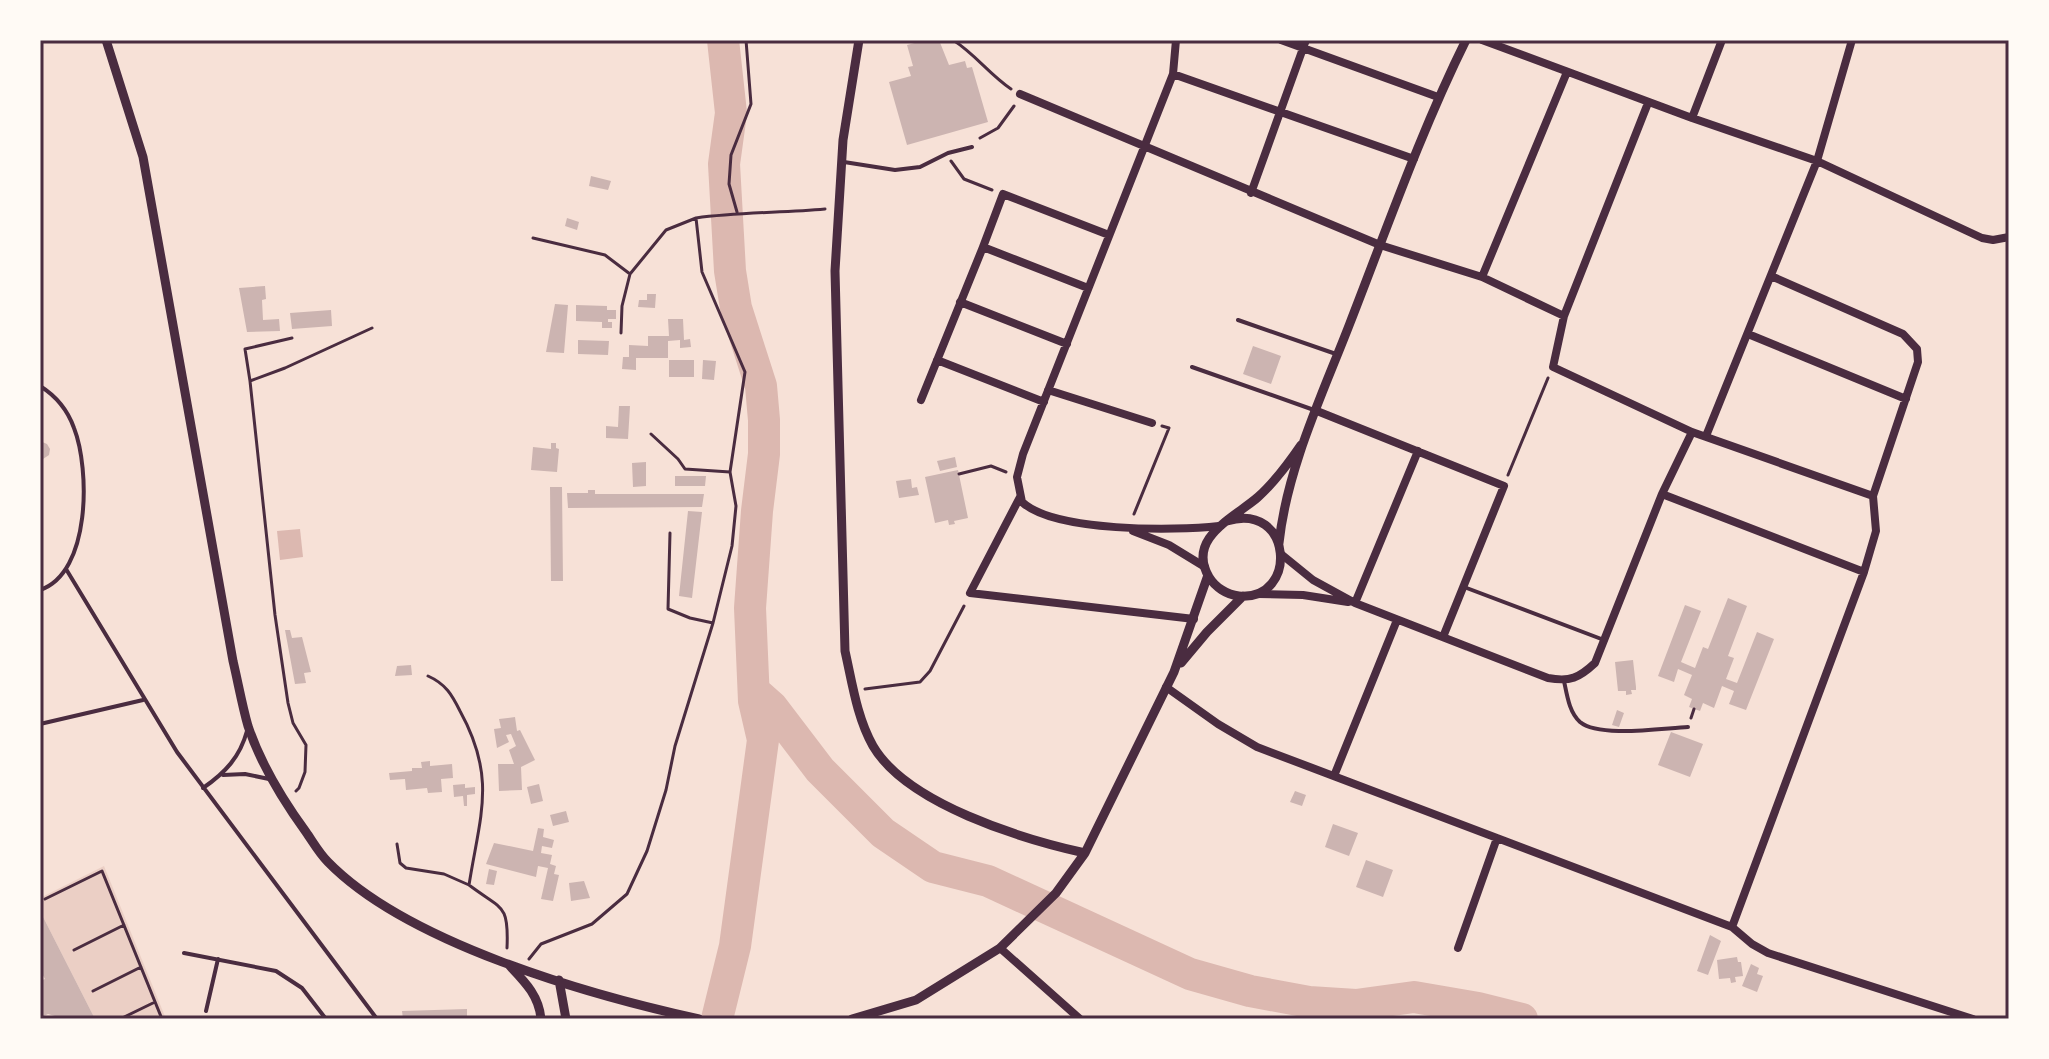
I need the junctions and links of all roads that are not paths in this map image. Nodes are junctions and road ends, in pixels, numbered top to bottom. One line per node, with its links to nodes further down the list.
1 (106, 40): 71 (street)
2 (859, 40): 21 (street)
3 (1176, 40): 11 (street)
4 (1281, 40): 9 (street)
5 (1466, 40): 13 (street)
6 (1482, 40): 10 (street)
7 (1722, 40): 16 (street)
8 (1852, 40): 20 (street)
9 (1304, 44): 13 (street); 15 (street)
10 (1567, 72): 14 (street); 28 (street)
11 (1173, 74): 15 (street); 17 (street)
12 (1020, 94): 17 (street)
13 (1438, 97): 19 (street)
14 (1648, 103): 16 (street); 31 (street)
15 (1280, 112): 19 (street); 22 (street)
16 (1692, 118): 20 (street)
17 (1144, 146): 22 (street); 23 (street)
18 (972, 147): 21 (lane)
19 (1414, 159): 25 (street)
20 (1817, 161): 24 (street); 27 (street)
21 (841, 162): 78 (street)
22 (1251, 193): 25 (street)
23 (1109, 235): 26 (street); 29 (street)
24 (2009, 237)
25 (1380, 245): 28 (street); 35 (street)
26 (983, 247): 29 (street); 30 (street)
27 (1771, 276): 33 (street); 40 (street)
28 (1482, 277): 31 (street)
29 (1088, 288): 34 (street)
30 (960, 302): 34 (street); 36 (street)
31 (1564, 316): 45 (street)
32 (1238, 320): 35 (lane)
33 (1748, 334): 40 (street); 47 (street)
34 (1067, 344): 39 (street)
35 (1338, 355): 43 (street)
36 (937, 360): 41 (street); 42 (street)
37 (1192, 367): 43 (lane)
38 (40, 386): 55 (lane)
39 (1048, 390): 42 (street); 44 (street)
40 (1906, 399): 51 (street)
41 (921, 400)
42 (1044, 402): 50 (street)
43 (1317, 411): 46 (street); 48 (street)
44 (1152, 423)
45 (1692, 432): 47 (street); 49 (street)
46 (1308, 434): 52 (street); 54 (street)
47 (1706, 436): 51 (street)
48 (1418, 451): 58 (street); 61 (street)
49 (1662, 494): 57 (street); 65 (street)
50 (1021, 496): 53 (street); 62 (street)
51 (1873, 496): 57 (street)
52 (1223, 523): 53 (street); 54 (street); 56 (street)
53 (1128, 529): 56 (street)
54 (1280, 548): 60 (street); 61 (street)
55 (66, 569): 59 (lane); 69 (lane)
56 (1206, 571): 60 (street); 62 (street)
57 (1864, 572): 79 (street)
58 (1464, 587): 64 (street); 65 (lane)
59 (40, 590)
60 (1248, 595): 61 (street); 66 (street)
61 (1355, 603): 63 (street)
62 (1194, 619): 66 (street)
63 (1397, 620): 64 (street); 74 (street)
64 (1443, 637): 67 (street)
65 (1604, 640): 67 (street)
66 (1174, 672): 68 (street)
67 (1564, 681): 72 (lane)
68 (1166, 687): 74 (street); 78 (street)
69 (143, 700): 70 (lane); 76 (lane)
70 (40, 724)
71 (249, 727): 73 (lane); 75 (street)
72 (1688, 727)
73 (220, 776): 75 (lane); 76 (lane)
74 (1334, 776): 77 (street)
75 (270, 779): 84 (street)
76 (203, 788): 88 (lane)
77 (1497, 838): 79 (street); 81 (street)
78 (1085, 853): 80 (street)
79 (1732, 927): 94 (street)
80 (1000, 948): 92 (street); 93 (street)
81 (1458, 948)
82 (184, 953): 83 (lane)
83 (218, 959): 86 (lane); 87 (lane)
84 (506, 962): 85 (street); 89 (street)
85 (559, 980): 90 (street); 91 (street)
86 (206, 1011)
87 (326, 1019)
88 (377, 1019)
89 (541, 1019)
90 (566, 1019)
91 (699, 1019)
92 (852, 1019)
93 (1080, 1019)
94 (1973, 1019)

